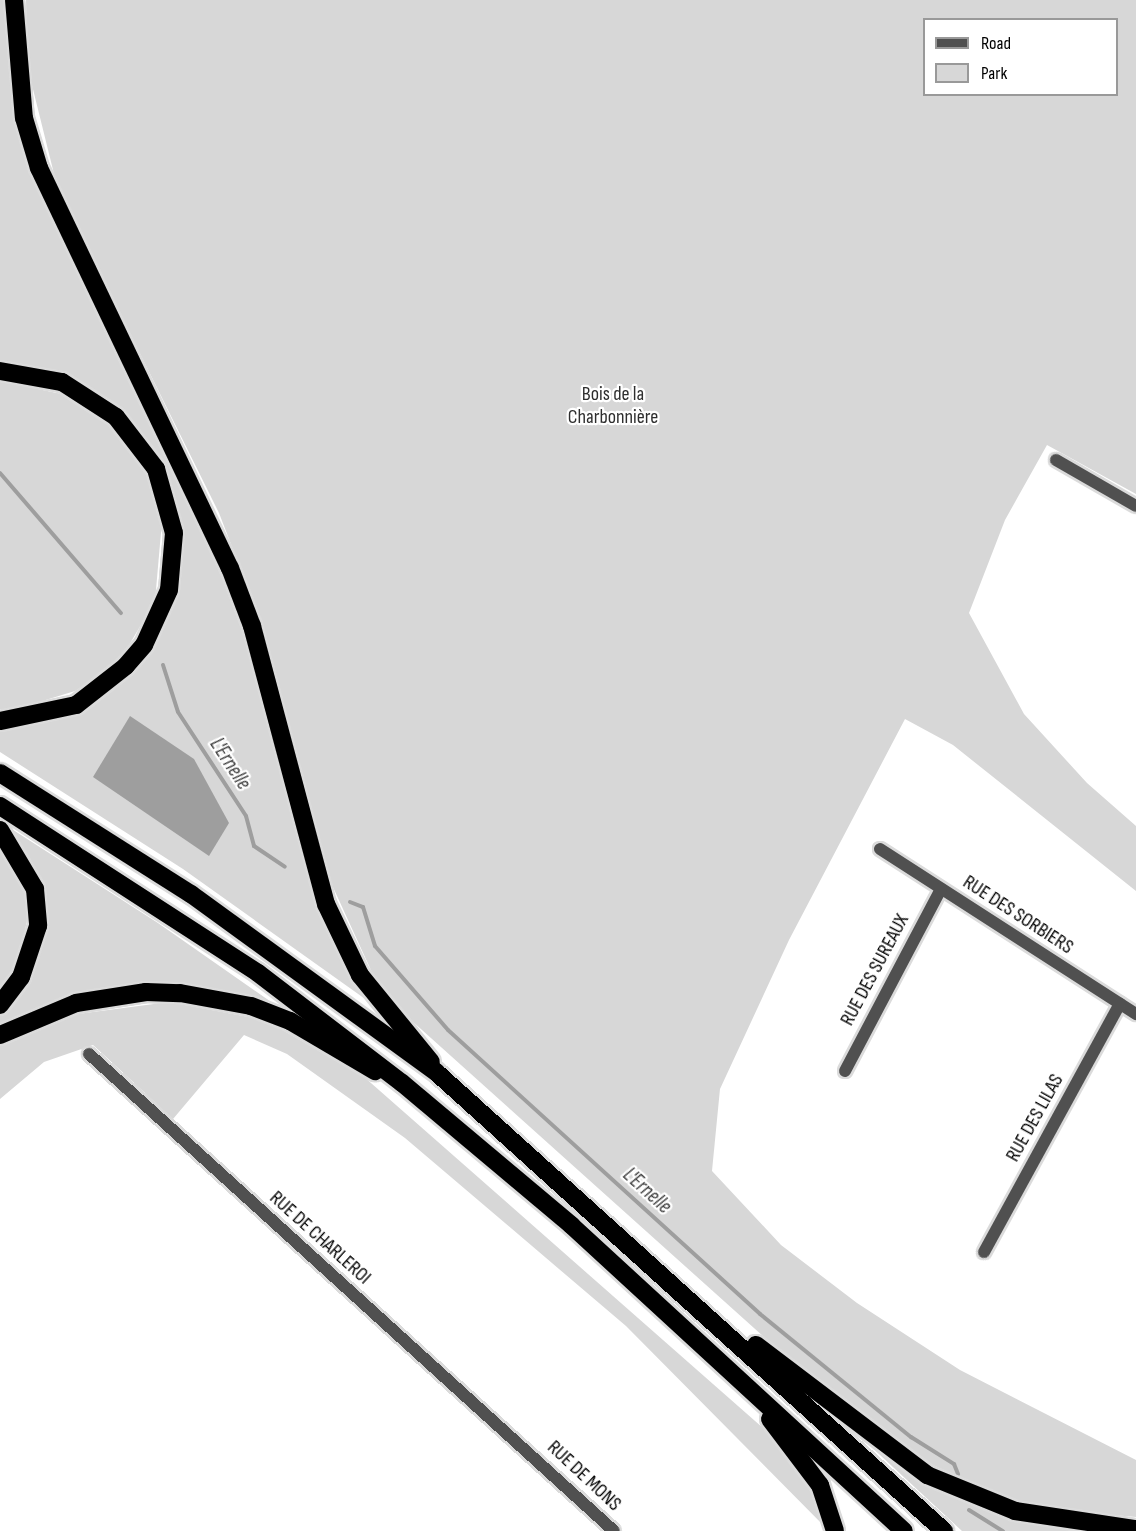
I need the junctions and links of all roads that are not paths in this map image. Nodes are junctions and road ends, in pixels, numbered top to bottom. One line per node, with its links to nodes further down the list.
1 (14, 0): 17 (highway)
2 (0, 371): 5 (highway)
3 (1056, 460): 4 (street)
4 (1136, 506)
5 (0, 721)
6 (0, 773): 17 (highway)
7 (0, 806): 18 (highway)
8 (0, 830): 12 (highway)
9 (880, 849): 10 (street, RUE DES SORBIERS)
10 (941, 889): 11 (street, RUE DES SORBIERS); 16 (street, RUE DES SUREAUX)
11 (1120, 1004): 13 (street, RUE DES SORBIERS); 19 (street, RUE DES LILAS)
12 (0, 1005)
13 (1136, 1014)
14 (0, 1035): 18 (highway)
15 (89, 1054): 22 (street, RUE DE CHARLEROI)
16 (845, 1071)
17 (436, 1072): 20 (highway)
18 (402, 1083): 21 (highway)
19 (984, 1252)
20 (707, 1312): 23 (highway); 27 (highway)
21 (761, 1401): 25 (highway); 26 (highway)
22 (526, 1450): 24 (street, RUE DE MONS)
23 (1136, 1529)
24 (614, 1531)
25 (835, 1531)
26 (904, 1531)
27 (944, 1531)

